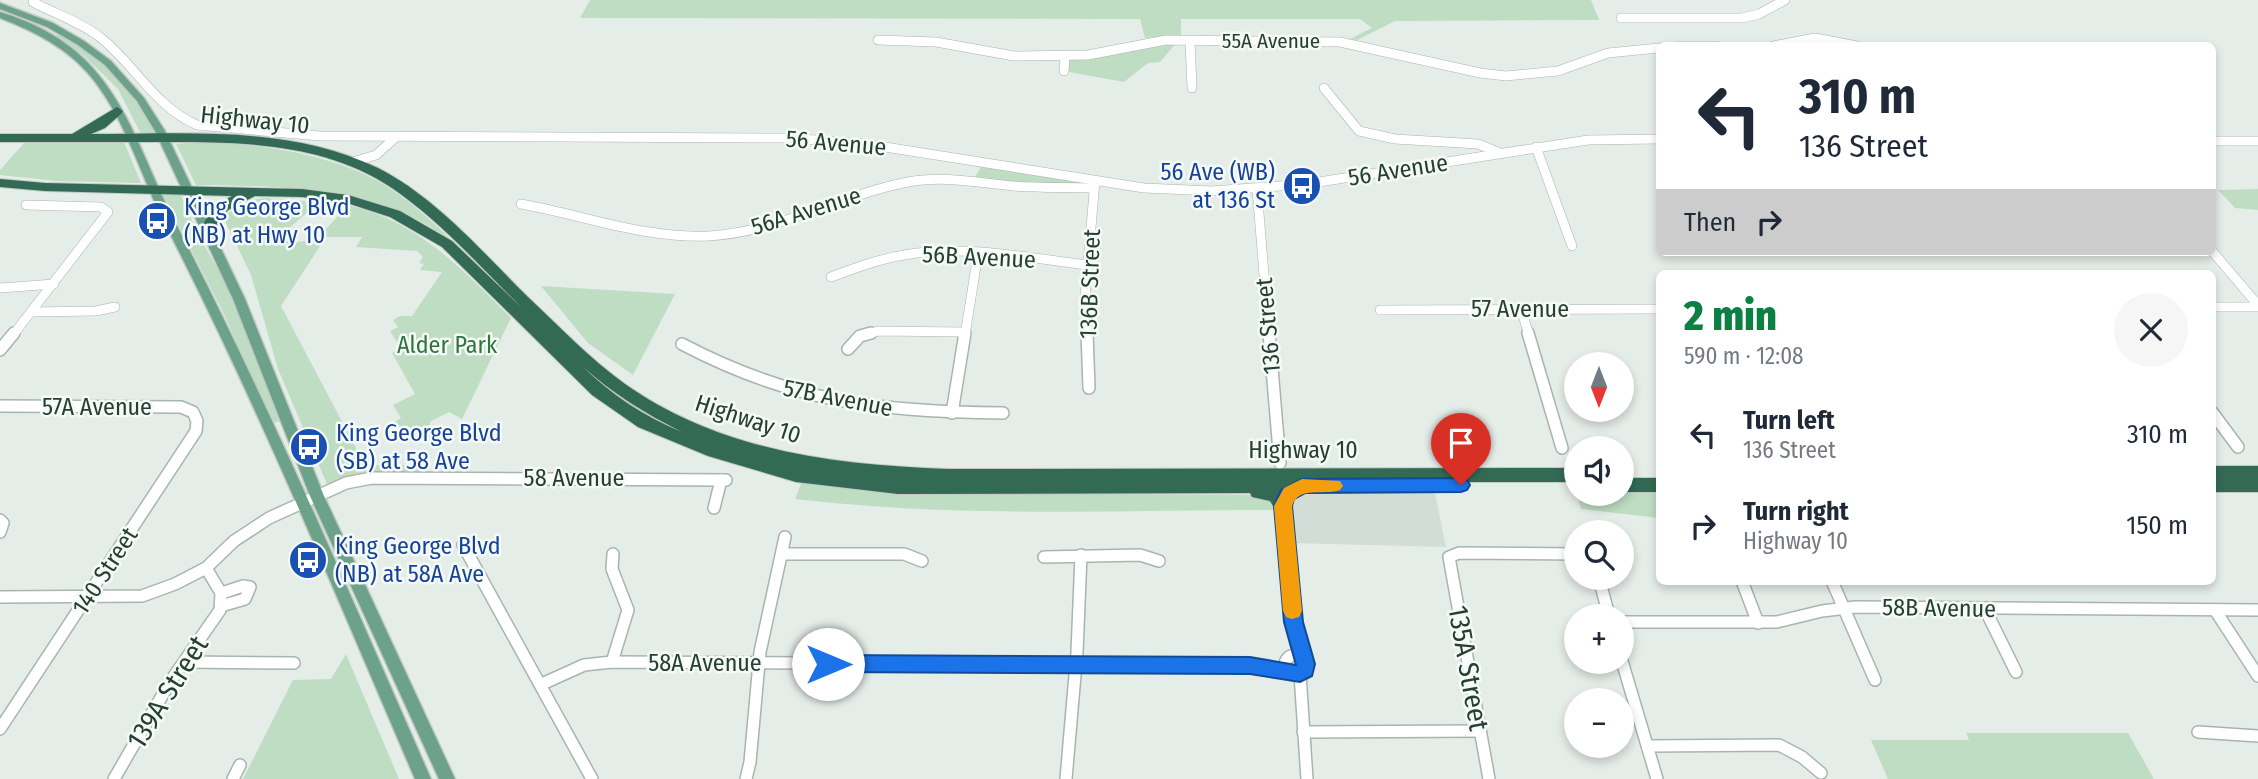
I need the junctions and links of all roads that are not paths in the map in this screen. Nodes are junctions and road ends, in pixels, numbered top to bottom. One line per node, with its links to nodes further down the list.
1 (1785, 0): 5 (street)
2 (33, 2): 6 (street)
3 (0, 6): 11 (main road)
4 (0, 15): 17 (main road)
5 (1621, 18)
6 (98, 36): 11 (street); 18 (street, 56 Avenue)
7 (878, 40): 13 (street, 55A Avenue)
8 (1190, 41): 12 (street, 55A Avenue); 13 (street, 55A Avenue); 15 (street)
9 (1788, 42): 10 (street)
10 (1846, 42)
11 (81, 43): 22 (main road)
12 (1656, 48)
13 (1065, 56): 14 (street)
14 (1065, 71)
15 (1192, 88)
16 (1324, 88): 27 (street, 56 Avenue)
17 (117, 111): 20 (highway); 21 (main road)
18 (396, 137): 28 (street, 56 Avenue); 29 (street)
19 (0, 138): 20 (highway, Highway 10)
20 (70, 138): 21 (highway, Highway 10)
21 (130, 138): 22 (highway, Highway 10); 34 (main road)
22 (163, 138): 29 (highway, Highway 10); 35 (main road)
23 (1656, 139): 26 (street, 56 Avenue)
24 (2216, 141): 25 (street)
25 (2258, 141)
26 (1536, 147): 27 (street, 56 Avenue); 40 (street)
27 (1501, 153): 33 (street, 56 Avenue)
28 (978, 161): 30 (street); 32 (street, 56 Avenue)
29 (353, 162): 71 (highway, Highway 10)
30 (969, 181): 32 (street, 56A Avenue); 37 (street, 56A Avenue)
31 (0, 183): 34 (highway, Highway 10)
32 (1094, 184): 33 (street, 56 Avenue); 43 (street, 136B Street)
33 (1257, 189): 68 (street, 136 Street)
34 (152, 190): 35 (highway, Highway 10); 84 (main road)
35 (189, 190): 36 (highway, Highway 10); 39 (main road)
36 (271, 191): 39 (highway); 82 (highway, Highway 10)
37 (520, 204)
38 (26, 205): 45 (street)
39 (207, 231): 83 (main road)
40 (1572, 246)
41 (978, 254): 43 (street, 56B Avenue); 44 (street, 56B Avenue); 56 (street)
42 (2216, 256): 47 (street)
43 (1088, 264): 60 (street, 136B Street)
44 (831, 277)
45 (54, 284): 46 (street); 55 (street)
46 (0, 288)
47 (2244, 289): 48 (street); 49 (street)
48 (2258, 289)
49 (2258, 306): 51 (street)
50 (115, 307): 55 (street)
51 (2216, 307)
52 (1521, 309): 53 (street, 57 Avenue); 54 (street, 57 Avenue); 66 (street)
53 (1656, 309)
54 (1380, 310)
55 (32, 312): 59 (street)
56 (964, 332): 58 (street); 63 (street)
57 (682, 344): 63 (street, 57B Avenue)
58 (848, 349)
59 (0, 350)
60 (1089, 388)
61 (0, 407): 62 (street, 57A Avenue)
62 (193, 410): 102 (street, 140 Street)
63 (952, 413): 64 (street, 57B Avenue)
64 (1003, 414)
65 (2216, 417): 67 (street)
66 (1562, 447)
67 (2238, 447)
68 (1280, 463): 71 (highway); 72 (highway)
69 (2216, 473): 70 (highway)
70 (2258, 473)
71 (1263, 475): 72 (highway, Highway 10)
72 (1424, 475): 73 (highway, Highway 10)
73 (1564, 475)
74 (1634, 475): 75 (highway)
75 (1656, 475)
76 (1564, 485): 81 (highway, Highway 10)
77 (1634, 485): 78 (highway)
78 (1656, 485)
79 (2216, 485): 80 (highway)
80 (2258, 485)
81 (1302, 486): 82 (highway, Highway 10); 85 (highway)
82 (1127, 487): 85 (highway)
83 (317, 496): 84 (street, 58 Avenue); 86 (street, 58 Avenue); 131 (main road)
84 (302, 503): 98 (street); 130 (main road)
85 (1283, 506): 114 (street)
86 (714, 508)
87 (0, 520): 88 (street)
88 (0, 531)
89 (785, 537): 92 (street)
90 (463, 545): 119 (street)
91 (612, 554): 110 (street)
92 (782, 554): 96 (street); 112 (street)
93 (1564, 554): 121 (street, 135A Street)
94 (1081, 555): 95 (street); 97 (street); 113 (street)
95 (1044, 557)
96 (922, 561)
97 (1159, 561)
98 (206, 568): 102 (street); 109 (street, 139A Street)
99 (1744, 585): 108 (street)
100 (1834, 585): 103 (street)
101 (0, 597): 102 (street)
102 (88, 597): 120 (street, 140 Street)
103 (1843, 608): 104 (street, 58B Avenue); 108 (street, 58B Avenue); 118 (street)
104 (1985, 609): 105 (street, 58B Avenue); 115 (street)
105 (2215, 610): 106 (street, 58B Avenue); 117 (street)
106 (2258, 610)
107 (1634, 622): 108 (street, 58B Avenue)
108 (1758, 623)
109 (185, 662): 111 (street); 128 (street, 139A Street)
110 (612, 662): 112 (street, 58A Avenue); 119 (street, 58A Avenue)
111 (294, 663)
112 (760, 664): 113 (street, 58A Avenue); 133 (street)
113 (1075, 664): 114 (street, 58A Avenue); 134 (street)
114 (1292, 665): 122 (street)
115 (2017, 672)
116 (1626, 674): 125 (street)
117 (2258, 676)
118 (1875, 680)
119 (542, 684): 132 (street)
120 (0, 730)
121 (1480, 731): 122 (street); 136 (street, 135A Street)
122 (1303, 732): 135 (street)
123 (2198, 732): 124 (street)
124 (2258, 736)
125 (1648, 746): 127 (street); 137 (street)
126 (240, 765): 129 (street)
127 (1821, 773)
128 (114, 779)
129 (233, 779)
130 (423, 779)
131 (447, 779)
132 (592, 779)
133 (746, 779)
134 (1066, 779)
135 (1307, 779)
136 (1489, 779)
137 (1657, 779)

